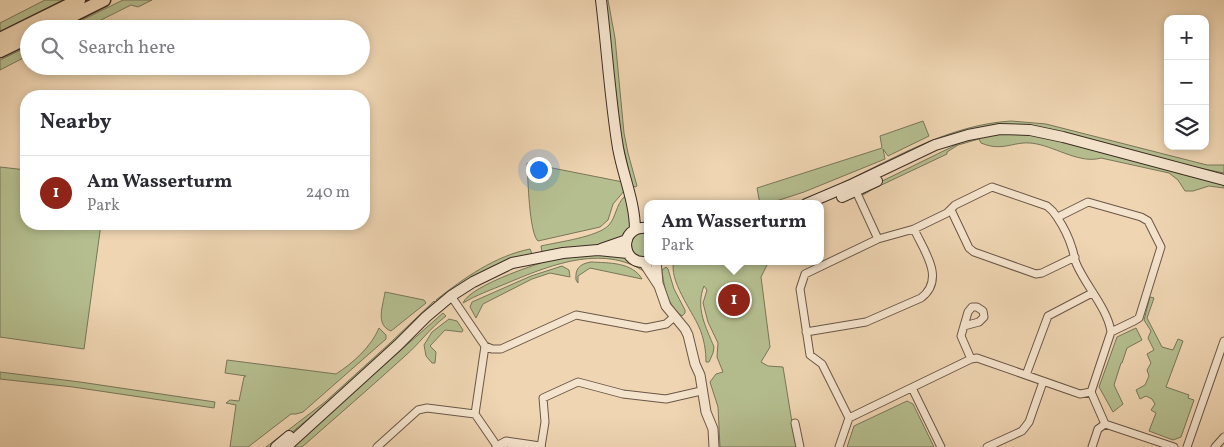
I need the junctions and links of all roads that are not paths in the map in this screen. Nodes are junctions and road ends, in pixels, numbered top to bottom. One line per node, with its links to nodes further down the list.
1 (79, 0): 4 (highway)
2 (104, 0): 5 (highway)
3 (600, 0): 16 (main road)
4 (38, 20)
5 (64, 20)
6 (20, 29): 7 (highway)
7 (0, 39)
8 (20, 41): 9 (highway)
9 (0, 51)
10 (1206, 174): 11 (main road); 12 (main road); 13 (main road)
11 (1224, 176)
12 (1224, 180)
13 (854, 188): 14 (main road); 15 (main road); 23 (street)
14 (818, 200)
15 (824, 203)
16 (633, 204): 19 (main road); 22 (main road)
17 (951, 210): 18 (street); 21 (street); 27 (street)
18 (1058, 218): 27 (street); 37 (street)
19 (644, 223)
20 (644, 228): 22 (main road)
21 (914, 229): 23 (street); 36 (street)
22 (634, 230): 24 (main road)
23 (878, 239): 36 (street)
24 (627, 240): 25 (main road); 26 (main road)
25 (598, 250): 26 (main road); 33 (main road)
26 (628, 253): 28 (main road)
27 (1074, 257): 32 (street)
28 (644, 262)
29 (648, 265): 31 (street)
30 (656, 265): 31 (street)
31 (659, 286): 34 (street)
32 (1092, 293): 37 (street); 41 (street)
33 (453, 299): 39 (street); 46 (main road)
34 (674, 317): 39 (street); 44 (street)
35 (964, 326): 40 (street)
36 (806, 332): 48 (street)
37 (1111, 332): 45 (street)
38 (1224, 341): 64 (street)
39 (485, 346): 47 (street)
40 (971, 359): 41 (street); 43 (street)
41 (1026, 376): 42 (street)
42 (1043, 382): 45 (street); 61 (street)
43 (912, 388): 48 (street); 60 (street)
44 (702, 391): 56 (street); 57 (street)
45 (1090, 392): 50 (street)
46 (332, 404): 52 (main road); 53 (main road)
47 (475, 414): 54 (street); 55 (street)
48 (848, 418): 59 (street)
49 (795, 423): 58 (street)
50 (1105, 424): 62 (street); 63 (street)
51 (1224, 437): 65 (street)
52 (276, 447)
53 (286, 447)
54 (377, 447)
55 (497, 447): 56 (street)
56 (541, 447)
57 (714, 447)
58 (800, 447)
59 (838, 447)
60 (941, 447)
61 (987, 447)
62 (1092, 447)
63 (1174, 447)
64 (1187, 447)
65 (1215, 447)

